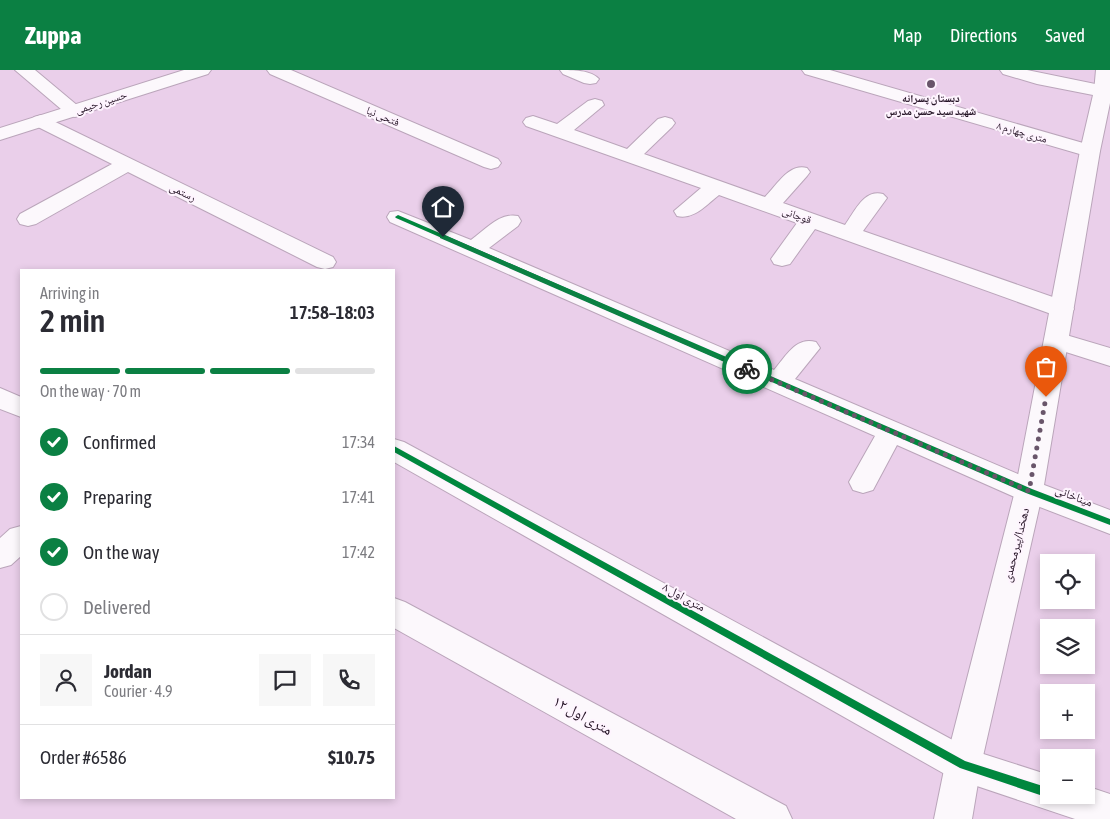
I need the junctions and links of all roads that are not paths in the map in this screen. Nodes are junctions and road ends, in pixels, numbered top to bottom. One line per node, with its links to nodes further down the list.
1 (24, 70): 11 (street)
2 (202, 70): 11 (street, حسین رحیمی)
3 (276, 70): 19 (street, فتحی نیا)
4 (569, 70): 8 (street)
5 (811, 70): 17 (street, ۸ متری چهارم)
6 (1009, 70): 9 (street)
7 (1054, 70): 9 (street)
8 (590, 79)
9 (1106, 85): 17 (street, دهخدا/پیرمحمدی)
10 (596, 105): 15 (street)
11 (75, 110): 12 (street, حسین رحیمی)
12 (41, 121): 16 (street, حسین رحیمی); 20 (street, رستمی)
13 (533, 122): 15 (street, قوچانی)
14 (665, 123): 18 (street)
15 (560, 131): 18 (street, قوچانی)
16 (0, 134)
17 (1090, 151): 34 (street, دهخدا/پیرمحمدی)
18 (631, 156): 22 (street, قوچانی)
19 (491, 163)
20 (127, 164): 27 (street); 33 (street, رستمی)
21 (800, 172): 24 (street)
22 (716, 186): 24 (street, قوچانی); 25 (street)
23 (876, 198): 30 (street)
24 (769, 205): 28 (street, قوچانی)
25 (685, 211)
26 (398, 217): 31 (street, میناخانی)
27 (28, 219)
28 (810, 220): 30 (street, قوچانی); 32 (street)
29 (510, 221): 31 (street)
30 (849, 234): 34 (street, قوچانی)
31 (473, 250): 38 (street, میناخانی)
32 (782, 259)
33 (325, 262)
34 (1062, 309): 35 (street, دهخدا/پیرمحمدی)
35 (1056, 340): 37 (street); 44 (street, دهخدا/پیرمحمدی)
36 (807, 348): 38 (street)
37 (1110, 357)
38 (778, 382): 41 (street, میناخانی)
39 (0, 397): 40 (street)
40 (20, 407)
41 (891, 432): 43 (street); 44 (street, میناخانی)
42 (395, 450): 49 (street, ۸ متری اول)
43 (863, 482)
44 (1029, 491): 45 (street, میناخانی); 49 (street, دهخدا/پیرمحمدی)
45 (1110, 522)
46 (20, 539): 47 (street)
47 (0, 556)
48 (395, 613): 53 (street, ۱۲ متری اول)
49 (963, 765): 50 (street, ۸ متری اول); 54 (street, دهخدا/پیرمحمدی)
50 (1040, 790)
51 (1085, 804): 52 (street)
52 (1110, 812)
53 (773, 819)
54 (953, 819)

